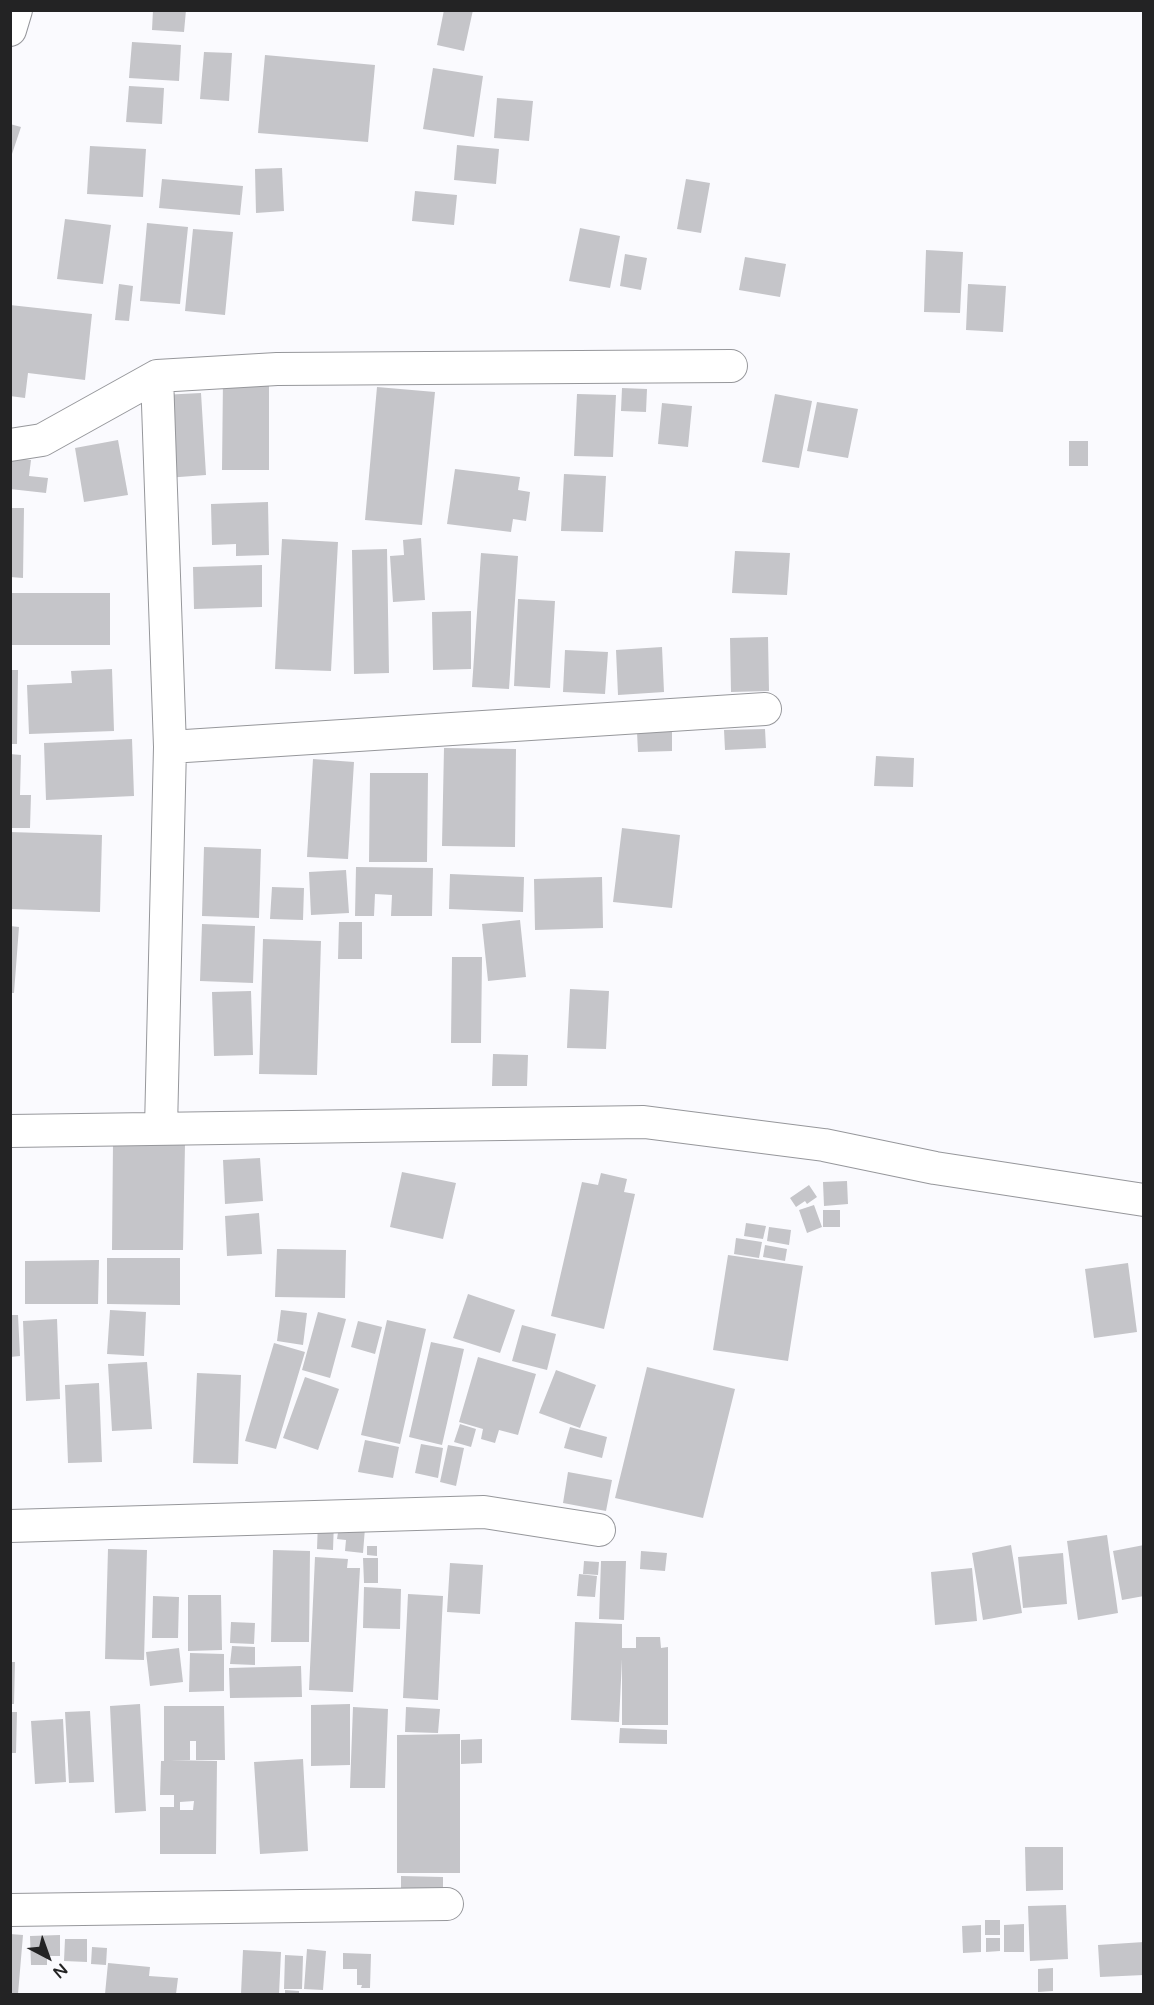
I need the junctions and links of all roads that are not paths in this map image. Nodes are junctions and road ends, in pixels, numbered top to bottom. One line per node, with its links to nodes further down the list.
1 (16, 10): 2 (street)
2 (10, 30)
3 (731, 366): 4 (street)
4 (157, 376): 5 (street); 7 (street)
5 (10, 445)
6 (765, 709): 7 (street)
7 (170, 747): 8 (street)
8 (161, 1128): 9 (street); 10 (street)
9 (10, 1131)
10 (1143, 1200)
11 (10, 1526): 12 (street)
12 (600, 1530)
13 (447, 1904): 14 (street)
14 (10, 1910)

